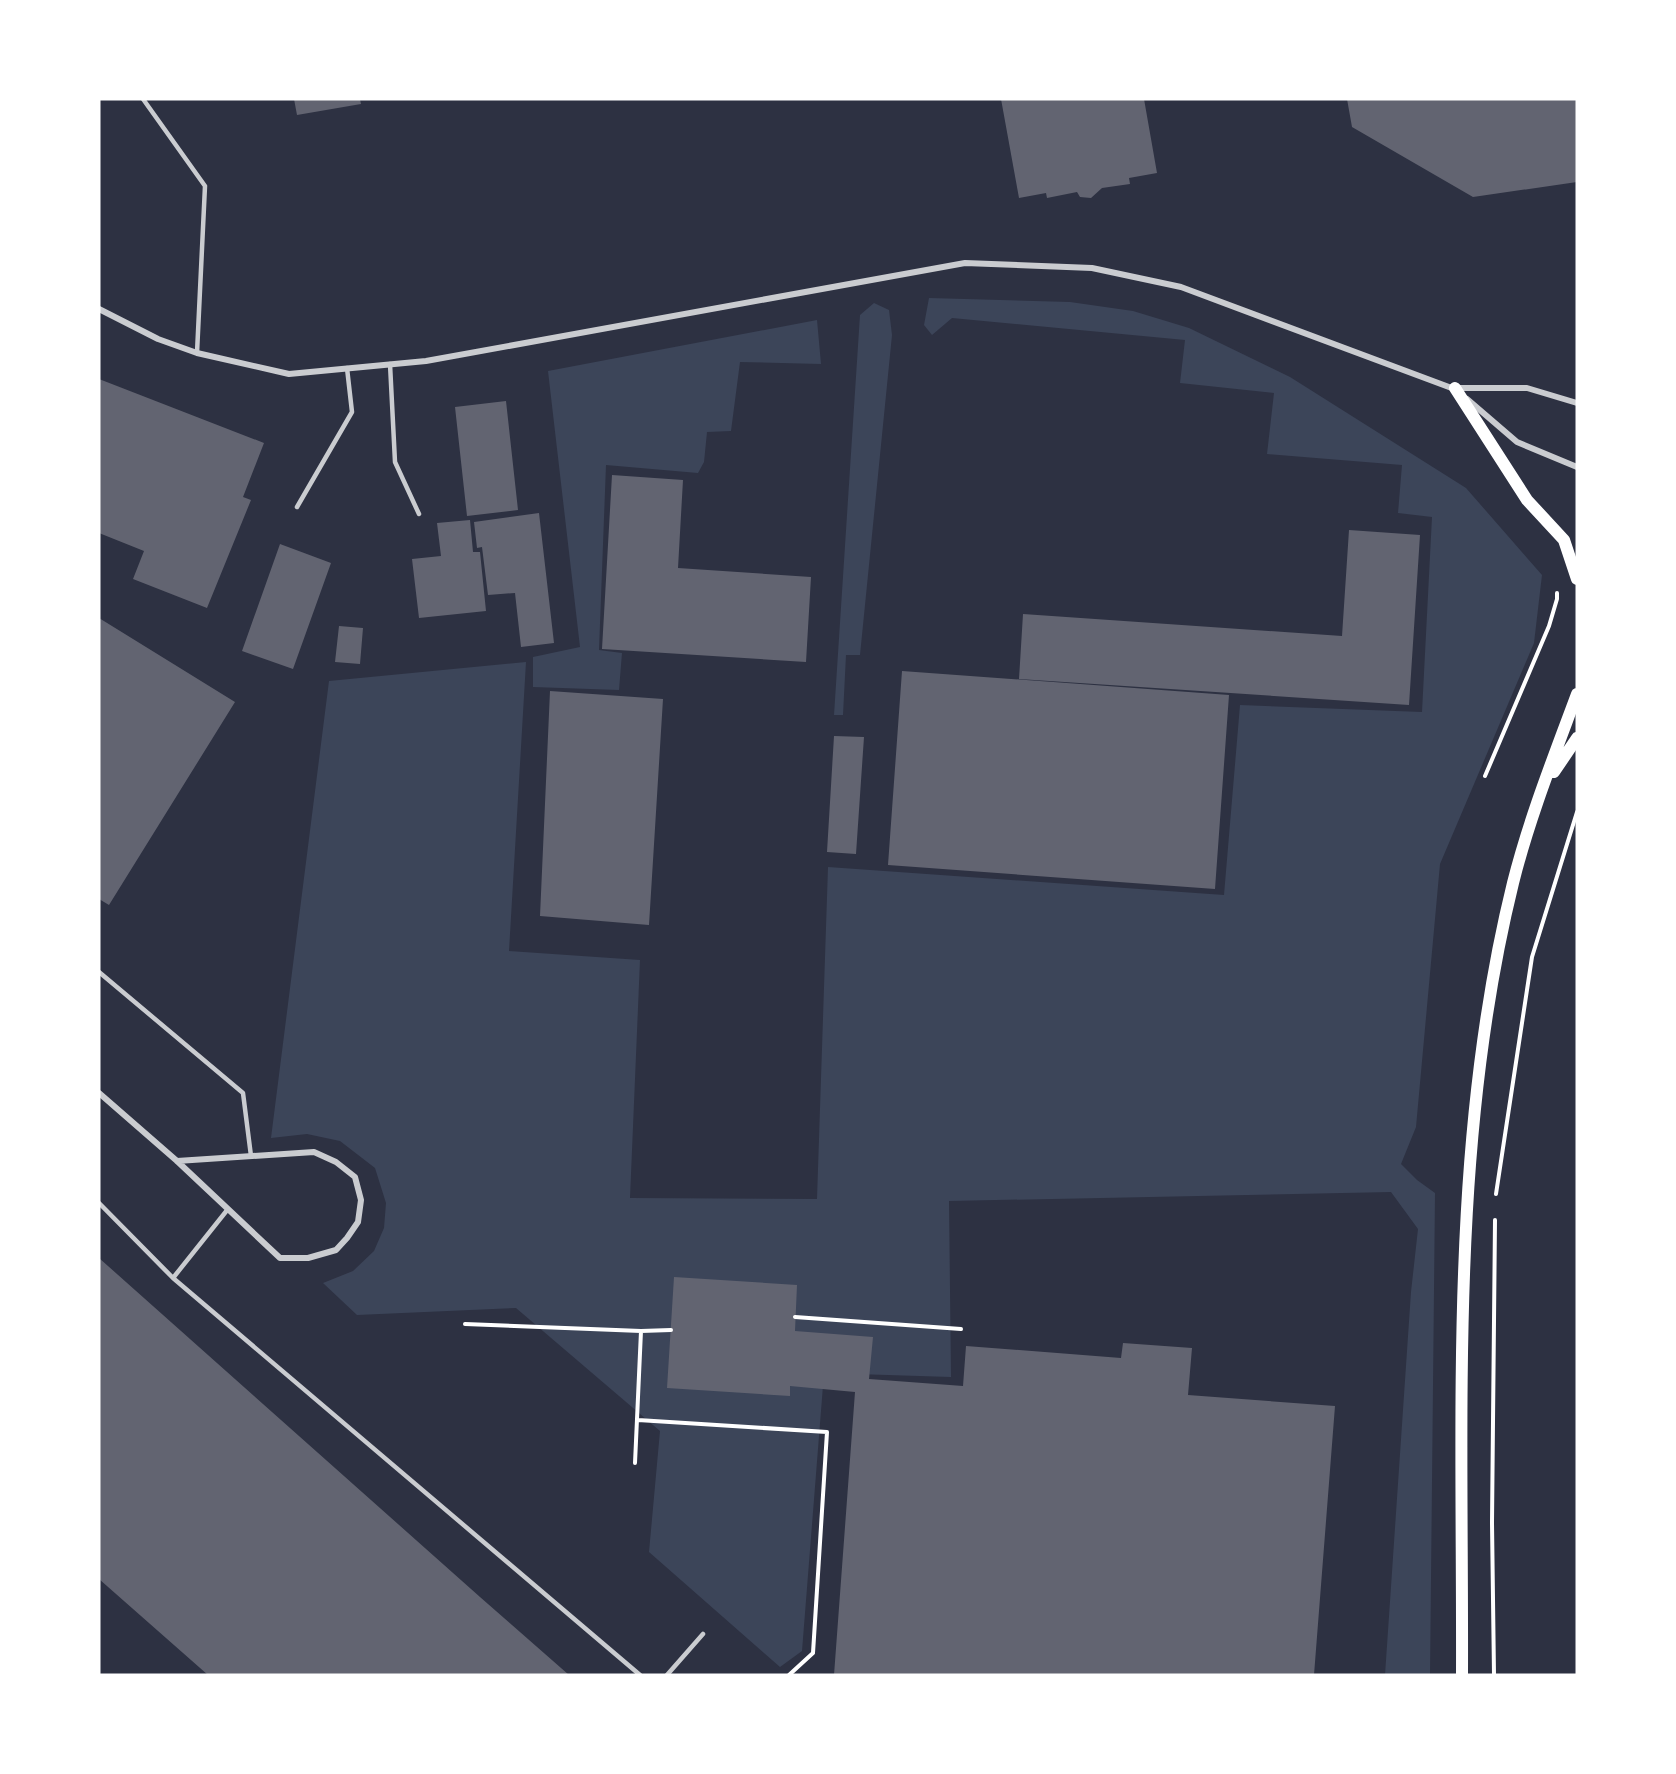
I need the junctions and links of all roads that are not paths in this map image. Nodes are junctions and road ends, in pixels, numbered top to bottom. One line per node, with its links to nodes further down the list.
1 (143, 99): 3 (lane)
2 (99, 309): 3 (street)
3 (197, 353): 5 (street)
4 (390, 364): 5 (street); 6 (street); 10 (lane)
5 (347, 368): 9 (lane)
6 (1455, 388): 7 (street); 8 (street); 11 (main road)
7 (1577, 403)
8 (1577, 467)
9 (297, 507)
10 (419, 514)
11 (1577, 579)
12 (1577, 694): 14 (main road)
13 (1577, 738): 14 (main road)
14 (1543, 788): 25 (main road)
15 (99, 972): 17 (lane)
16 (99, 1094): 18 (street)
17 (250, 1156): 18 (street); 20 (street)
18 (177, 1161): 20 (street)
19 (99, 1203): 21 (lane)
20 (228, 1209): 21 (lane)
21 (173, 1278): 23 (lane)
22 (703, 1634): 24 (lane)
23 (640, 1675)
24 (667, 1675)
25 (1462, 1675)

